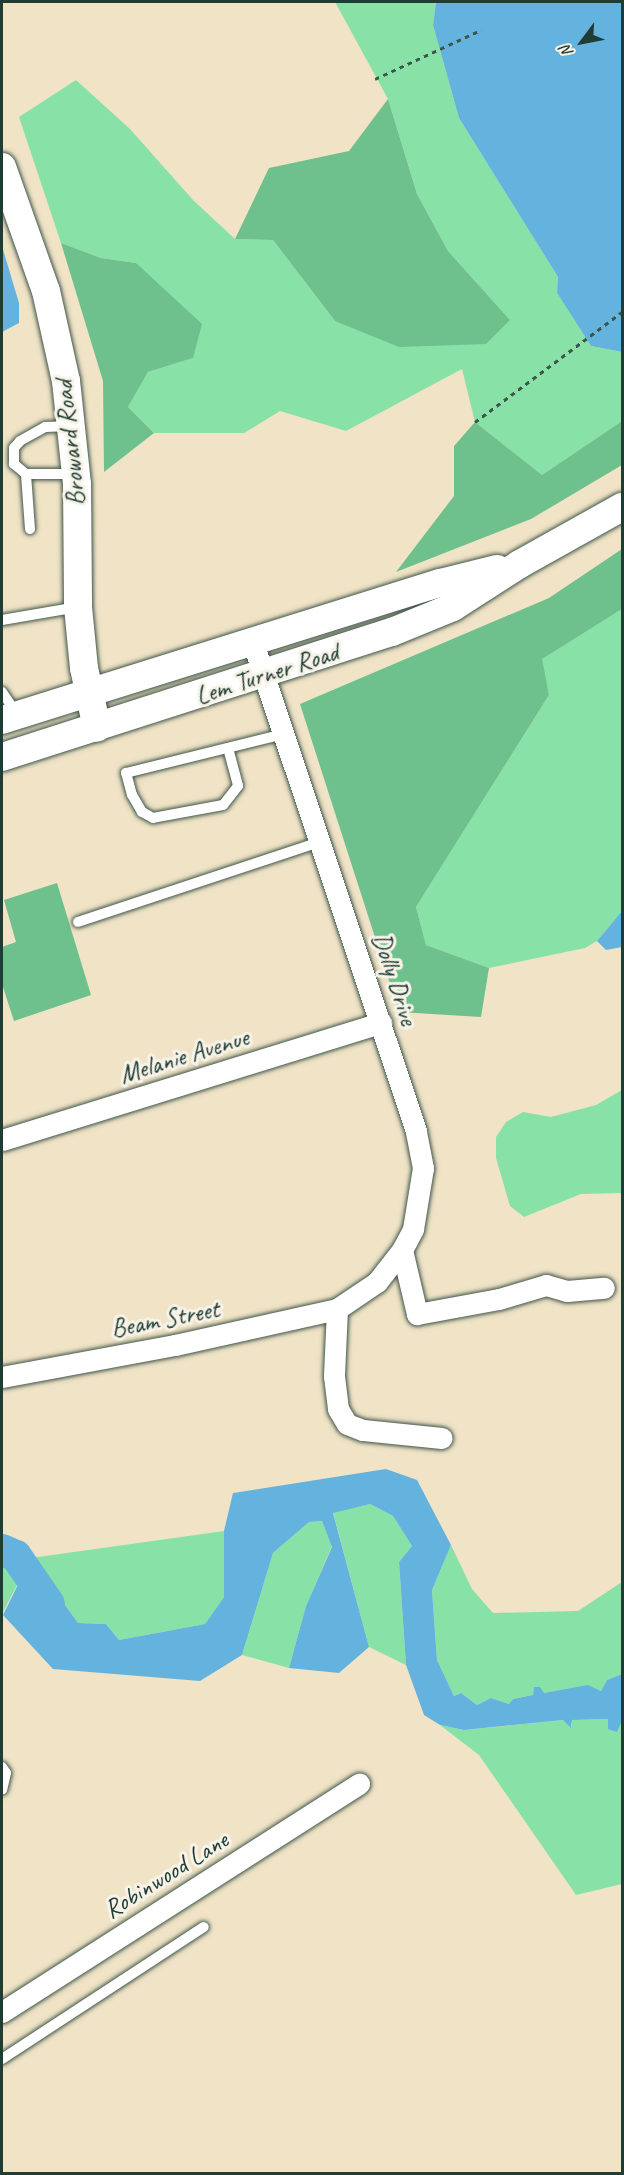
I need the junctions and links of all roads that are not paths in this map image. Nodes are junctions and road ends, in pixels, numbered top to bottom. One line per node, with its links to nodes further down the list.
1 (2, 167): 2 (main road, Broward Road)
2 (72, 425): 3 (lane); 4 (main road, Broward Road)
3 (26, 474): 4 (lane); 6 (lane)
4 (76, 474): 8 (main road, Broward Road)
5 (622, 507): 7 (main road, Lem Turner Road)
6 (30, 529)
7 (520, 564): 10 (main road, Lem Turner Road); 11 (main road, Lem Turner Road)
8 (78, 607): 9 (lane); 13 (main road, Broward Road)
9 (2, 620)
10 (253, 643): 11 (street, Dolly Drive); 13 (main road, Lem Turner Road)
11 (264, 676): 15 (main road, Lem Turner Road); 16 (street, Dolly Drive)
12 (2, 692): 14 (lane)
13 (88, 693): 14 (main road, Lem Turner Road); 15 (main road, Broward Road)
14 (10, 718)
15 (97, 728): 18 (main road, Lem Turner Road)
16 (284, 734): 17 (lane); 19 (street, Dolly Drive)
17 (228, 748): 17 (lane)
18 (2, 757)
19 (320, 842): 20 (lane); 21 (street, Dolly Drive)
20 (78, 922)
21 (381, 1023): 22 (street, Melanie Avenue); 23 (street, Dolly Drive)
22 (2, 1140)
23 (402, 1250): 24 (street); 25 (street, Dolly Drive)
24 (604, 1288)
25 (337, 1309): 26 (street, Beam Street); 27 (street)
26 (2, 1377)
27 (442, 1438)
28 (2, 1767): 30 (lane)
29 (359, 1784): 32 (street, Robinwood Lane)
30 (2, 1790)
31 (204, 1927): 33 (lane)
32 (2, 2012)
33 (2, 2059)

